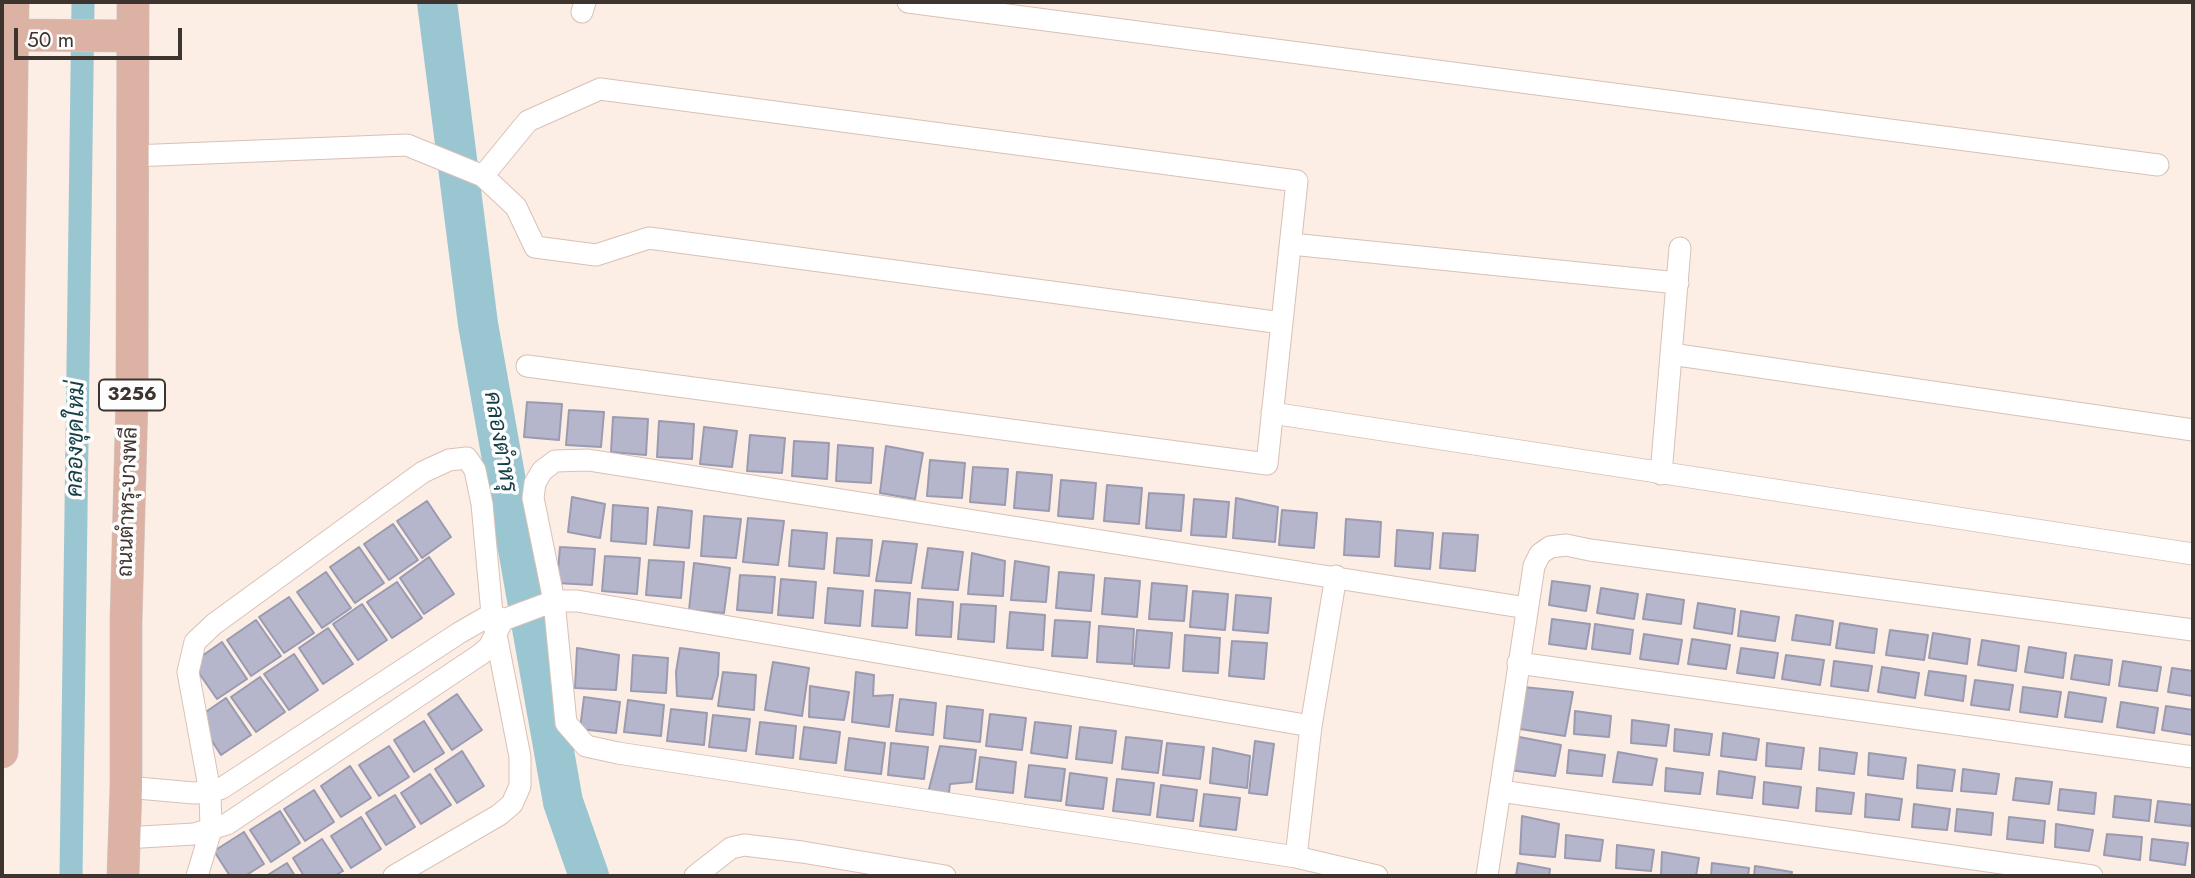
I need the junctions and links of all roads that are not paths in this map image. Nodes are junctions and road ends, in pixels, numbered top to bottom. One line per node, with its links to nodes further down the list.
1 (13, 2): 4 (main road)
2 (133, 2): 5 (main road, ถนนตำหรุ-บางพลี / 3256)
3 (908, 2): 7 (street)
4 (26, 35): 5 (main road); 16 (main road)
5 (117, 36): 6 (main road, ถนนตำหรุ-บางพลี / 3256)
6 (132, 156): 8 (street); 29 (main road, ถนนตำหรุ-บางพลี / 3256)
7 (2158, 165)
8 (483, 176): 9 (street); 12 (street)
9 (1291, 244): 11 (street); 12 (street)
10 (1680, 248): 11 (street)
11 (1678, 283): 13 (street)
12 (1282, 323): 15 (street)
13 (1671, 354): 17 (street); 18 (street)
14 (527, 366): 15 (street)
15 (1272, 413): 18 (street)
16 (4, 414): 27 (main road)
17 (2193, 430)
18 (1661, 474): 19 (street)
19 (2193, 554)
20 (1336, 576): 21 (street); 22 (street); 26 (street)
21 (546, 604): 23 (street); 26 (street); 34 (street)
22 (1527, 608): 24 (street); 25 (street)
23 (500, 621): 31 (street); 31 (street); 32 (street); 37 (street)
24 (2193, 630)
25 (1518, 663): 28 (street); 30 (street)
26 (1311, 726): 34 (street)
27 (2, 751)
28 (2193, 757)
29 (126, 787): 31 (street); 33 (main road, ถนนตำหรุ-บางพลี / 3256)
30 (1500, 791): 41 (street); 42 (street)
31 (210, 792): 32 (street)
32 (211, 830): 33 (street); 36 (street)
33 (124, 838): 35 (main road, ถนนตำหรุ-บางพลี / 3256)
34 (1296, 857): 40 (street)
35 (123, 876)
36 (197, 876)
37 (394, 876)
38 (695, 876): 39 (street)
39 (945, 876)
40 (1377, 876)
41 (1487, 876)
42 (2092, 876)

